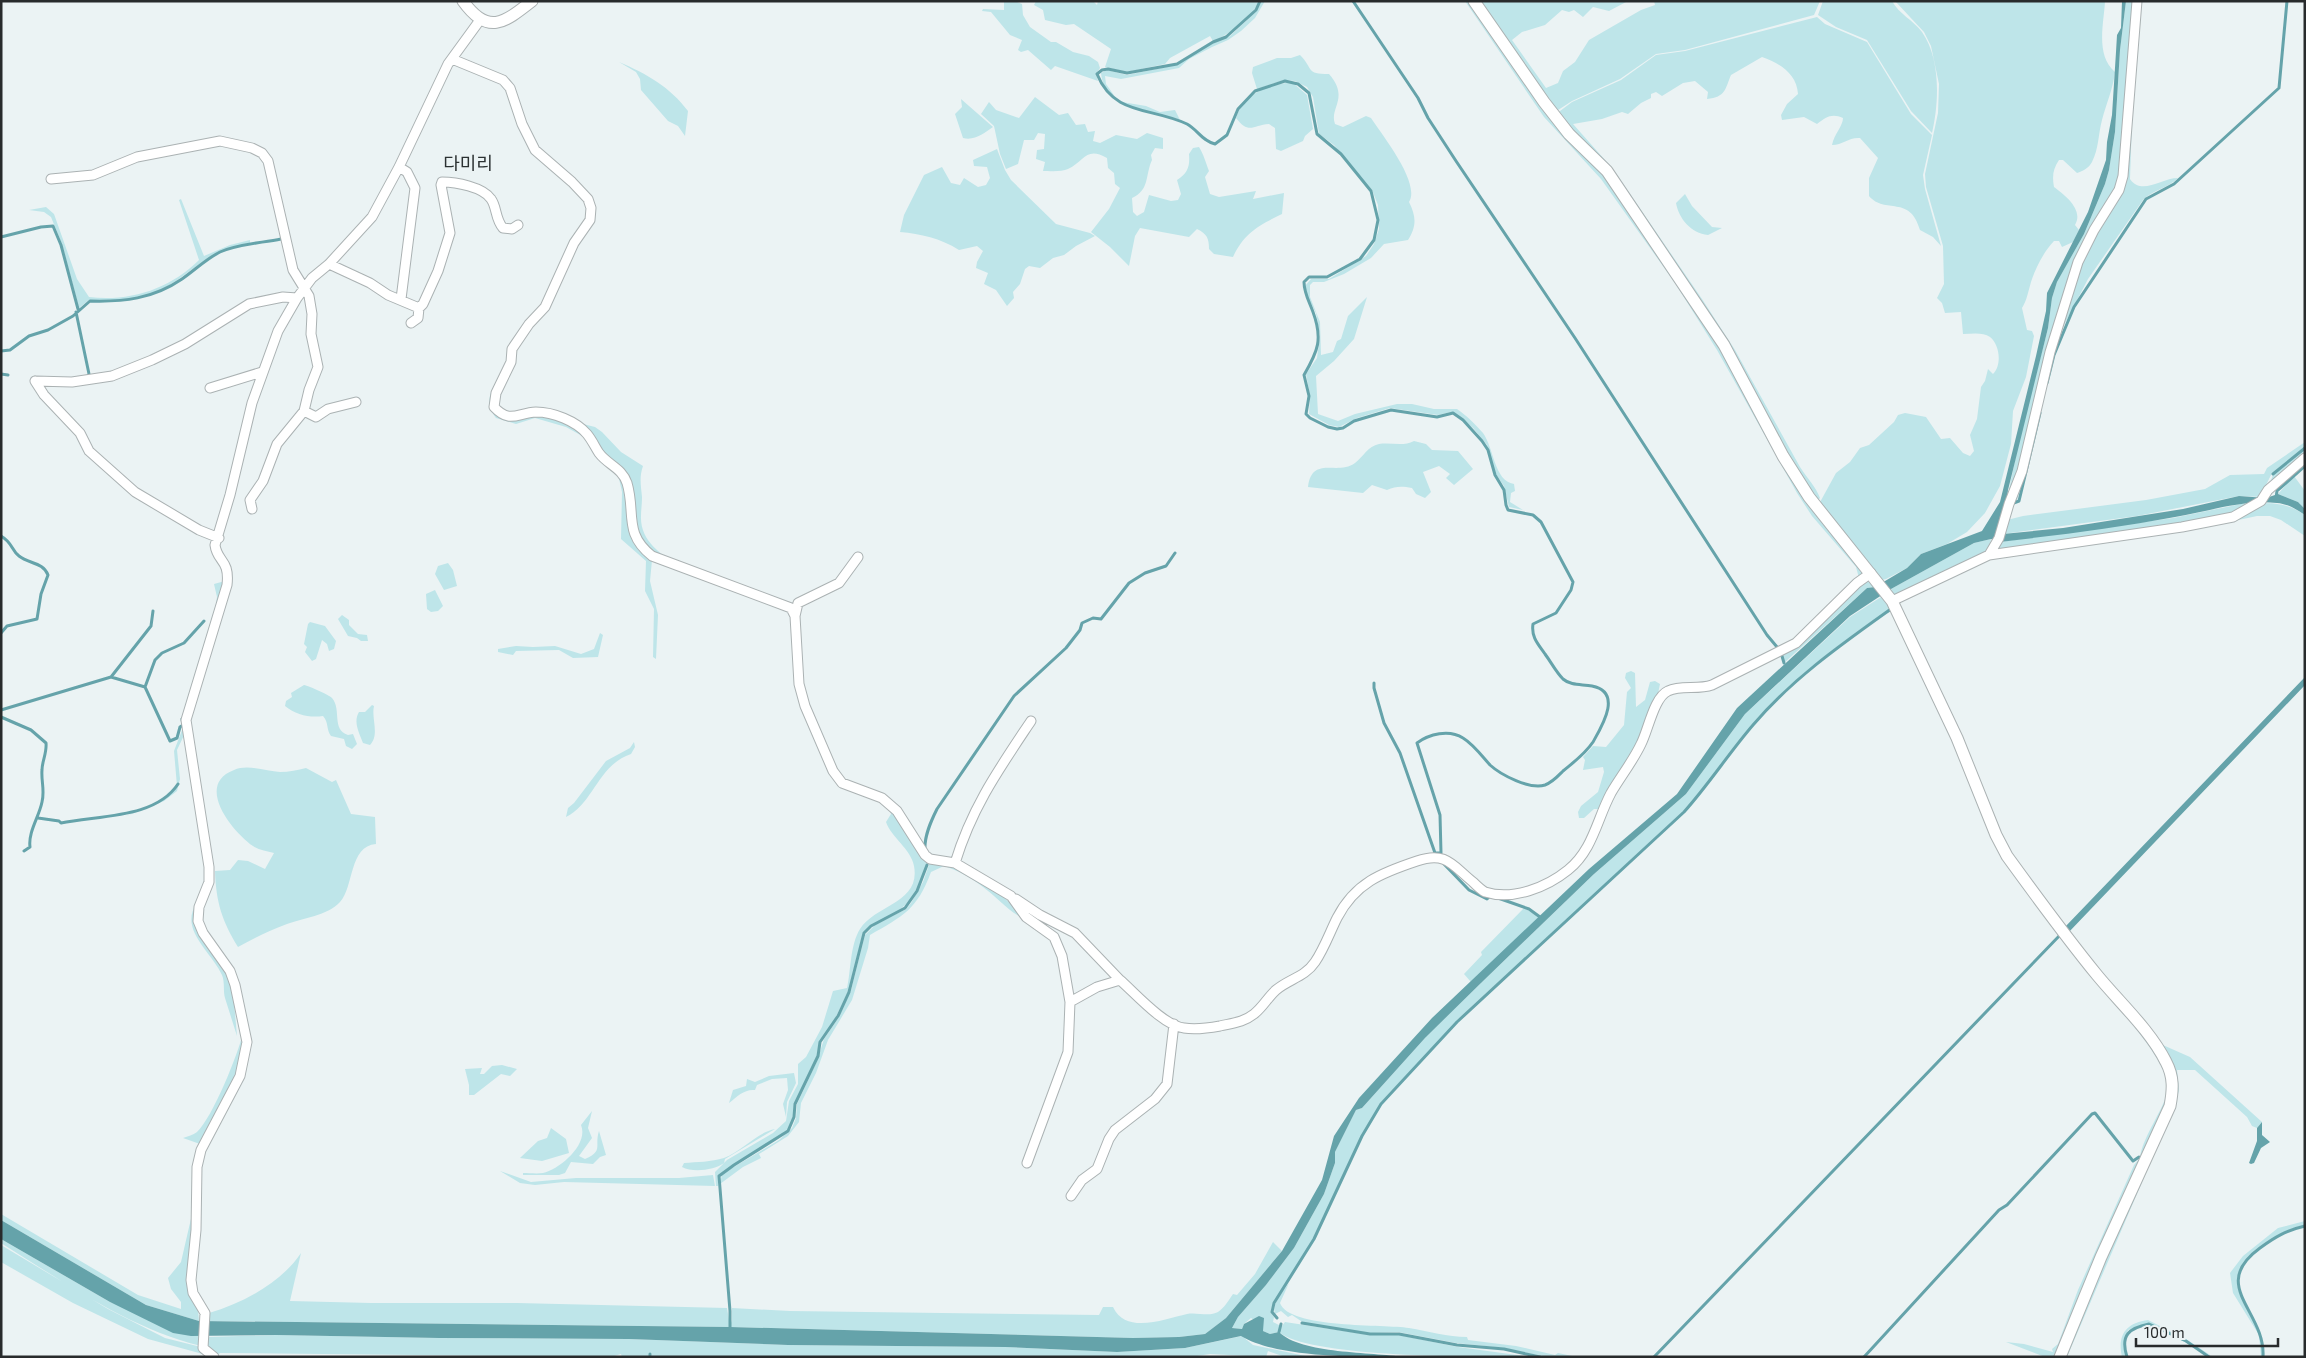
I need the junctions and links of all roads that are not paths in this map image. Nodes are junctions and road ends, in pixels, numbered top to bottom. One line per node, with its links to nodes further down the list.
1 (463, 1): 6 (street)
2 (476, 1): 6 (street)
3 (532, 1): 6 (street)
4 (1474, 1): 26 (street)
5 (2137, 1): 24 (street)
6 (476, 16): 7 (street)
7 (452, 59): 8 (street); 28 (street)
8 (400, 167): 11 (street); 14 (street)
9 (51, 179): 12 (street)
10 (518, 225): 15 (street)
11 (329, 264): 12 (street); 14 (street)
12 (305, 287): 13 (street); 20 (street)
13 (297, 298): 17 (street); 23 (street)
14 (401, 299): 15 (street)
15 (419, 308): 16 (street)
16 (411, 323)
17 (262, 372): 18 (street); 23 (street)
18 (210, 388)
19 (356, 402): 20 (street)
20 (304, 411): 22 (street)
21 (2305, 458): 24 (street)
22 (252, 508)
23 (218, 538): 37 (street)
24 (1989, 555): 27 (street)
25 (858, 557): 28 (street)
26 (1871, 573): 27 (street); 34 (street)
27 (1891, 600): 38 (street)
28 (795, 616): 30 (street)
29 (1031, 721): 30 (street)
30 (955, 863): 31 (street)
31 (1011, 896): 32 (street); 33 (street)
32 (1120, 980): 33 (street); 34 (street)
33 (1070, 1002): 35 (street)
34 (1174, 1024): 36 (street)
35 (1027, 1163)
36 (1071, 1196)
37 (214, 1357)
38 (2060, 1357)

